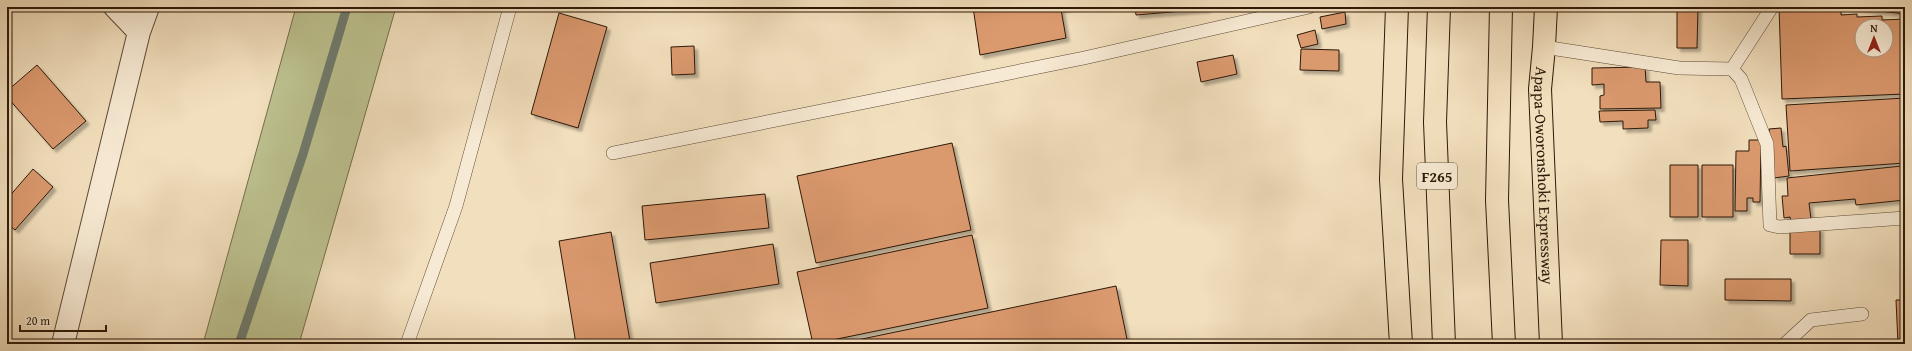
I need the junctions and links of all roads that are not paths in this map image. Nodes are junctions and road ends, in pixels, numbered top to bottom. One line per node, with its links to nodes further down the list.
1 (115, 7): 10 (street)
2 (148, 7): 10 (street)
3 (510, 7): 17 (lane)
4 (1309, 7): 13 (lane)
5 (1396, 7): 18 (main road)
6 (1439, 7): 19 (main road, F265)
7 (1501, 7): 20 (main road)
8 (1546, 7): 11 (main road, Apapa-Oworonshoki Expressway)
9 (1772, 7): 12 (lane)
10 (139, 32): 16 (street)
11 (1544, 46): 12 (lane); 21 (main road, Apapa-Oworonshoki Expressway)
12 (1732, 69): 14 (lane)
13 (613, 153)
14 (1905, 218)
15 (1862, 314): 22 (lane)
16 (63, 344)
17 (407, 344)
18 (1401, 344)
19 (1444, 344)
20 (1504, 344)
21 (1551, 344)
22 (1785, 344)

